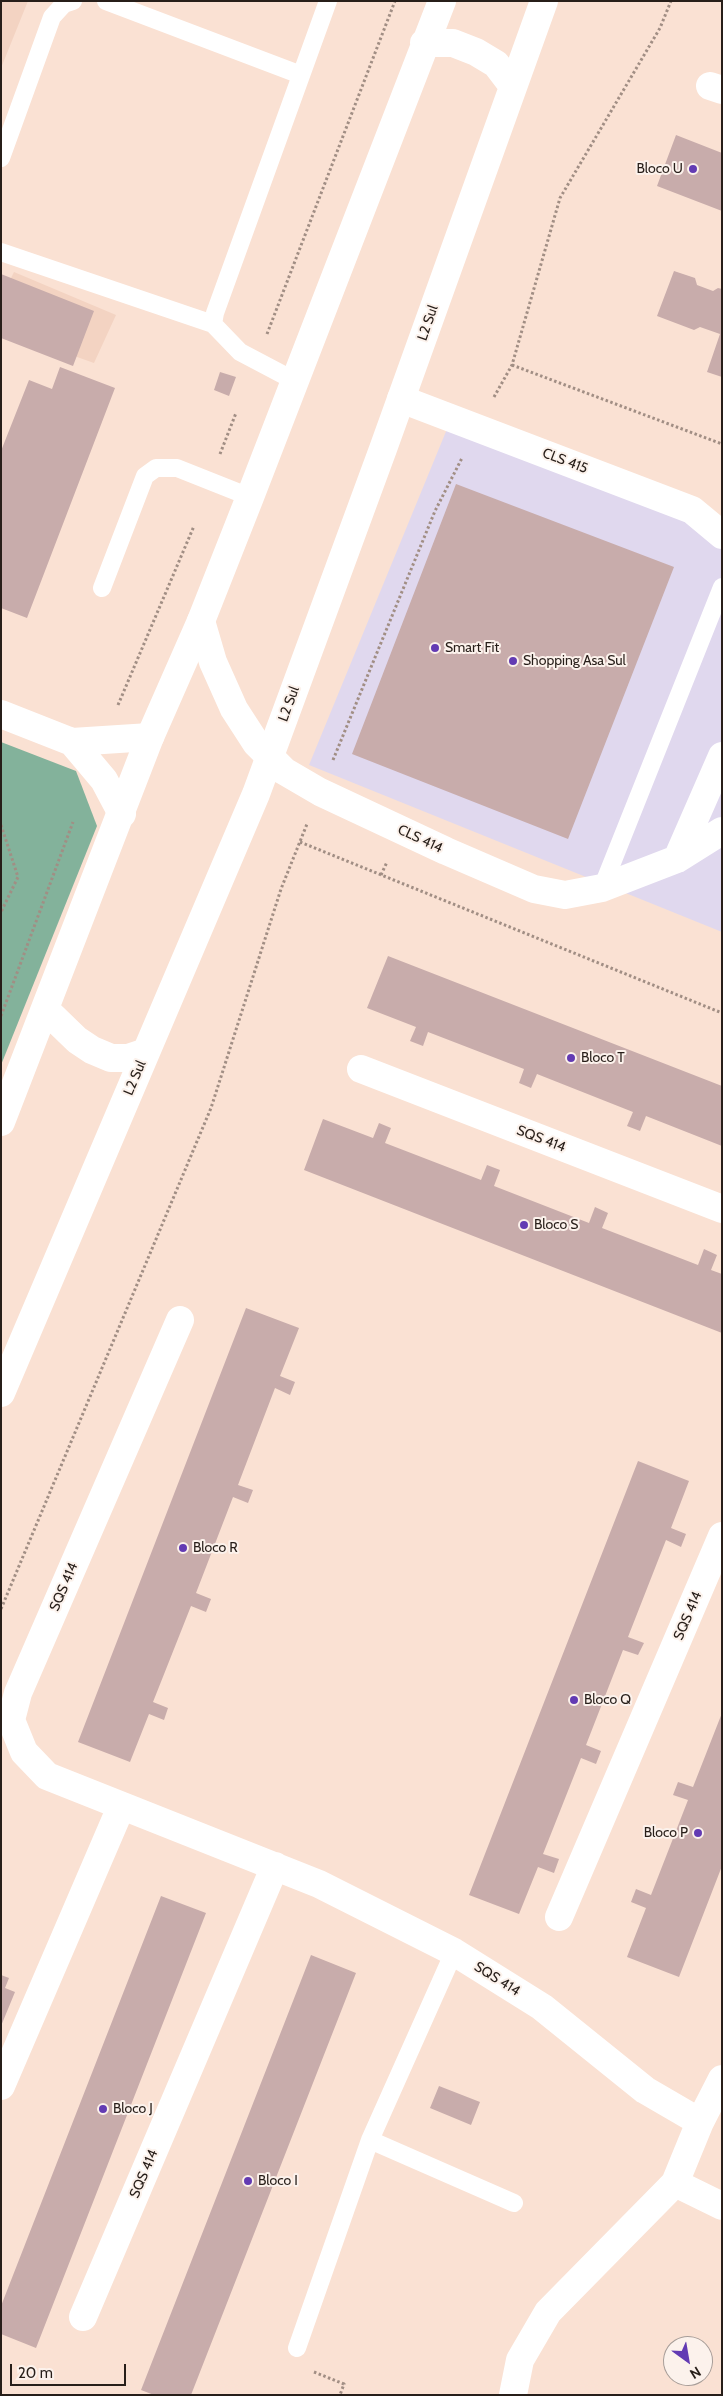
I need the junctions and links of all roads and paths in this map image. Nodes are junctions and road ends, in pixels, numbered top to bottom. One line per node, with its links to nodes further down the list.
1 (73, 1): 10 (lane)
2 (106, 1): 8 (lane)
3 (328, 1): 8 (lane)
4 (395, 1): 13 (path)
5 (442, 1): 7 (street)
6 (544, 1): 9 (street, L2 Sul)
7 (424, 43): 9 (street); 15 (street)
8 (301, 75): 12 (lane)
9 (512, 85): 16 (street, L2 Sul)
10 (1, 158)
11 (1, 252): 12 (lane)
12 (214, 324): 15 (lane)
13 (267, 336)
14 (512, 365): 18 (path)
15 (295, 381): 20 (street)
16 (402, 399): 22 (street, CLS 415); 31 (street, L2 Sul)
17 (236, 413): 19 (path)
18 (722, 444)
19 (219, 456)
20 (250, 497): 24 (lane); 25 (street)
21 (194, 526): 26 (path)
22 (722, 535)
23 (722, 587): 38 (lane)
24 (102, 588)
25 (201, 621): 28 (street); 31 (street, CLS 414)
26 (117, 708)
27 (1, 714): 29 (street)
28 (150, 737): 29 (street); 32 (street)
29 (72, 742): 32 (street)
30 (722, 756): 37 (street)
31 (269, 758): 38 (street, CLS 414); 43 (street, L2 Sul)
32 (122, 814): 40 (street)
33 (73, 822): 42 (path)
34 (1, 825): 39 (path)
35 (722, 830): 37 (street, CLS 414)
36 (300, 842): 41 (path)
37 (677, 859): 38 (street, CLS 414)
38 (602, 888)
39 (1, 912)
40 (46, 1010): 43 (street); 45 (street)
41 (722, 1013)
42 (1, 1016)
43 (146, 1052): 48 (street, L2 Sul)
44 (361, 1069): 46 (street, SQS 414)
45 (1, 1122)
46 (722, 1209)
47 (180, 1320): 50 (street, SQS 414)
48 (1, 1393)
49 (722, 1536): 52 (street, SQS 414)
50 (121, 1807): 51 (street, SQS 414); 55 (street)
51 (275, 1866): 53 (street, SQS 414); 61 (street, SQS 414)
52 (559, 1917)
53 (454, 1952): 56 (street, SQS 414); 57 (lane)
54 (722, 2079): 56 (street)
55 (1, 2086)
56 (700, 2122): 58 (street)
57 (370, 2140): 59 (lane); 62 (lane)
58 (675, 2183): 60 (street); 64 (street)
59 (514, 2203)
60 (722, 2206)
61 (83, 2317)
62 (297, 2348): 63 (path)
63 (340, 2395)
64 (514, 2395)

